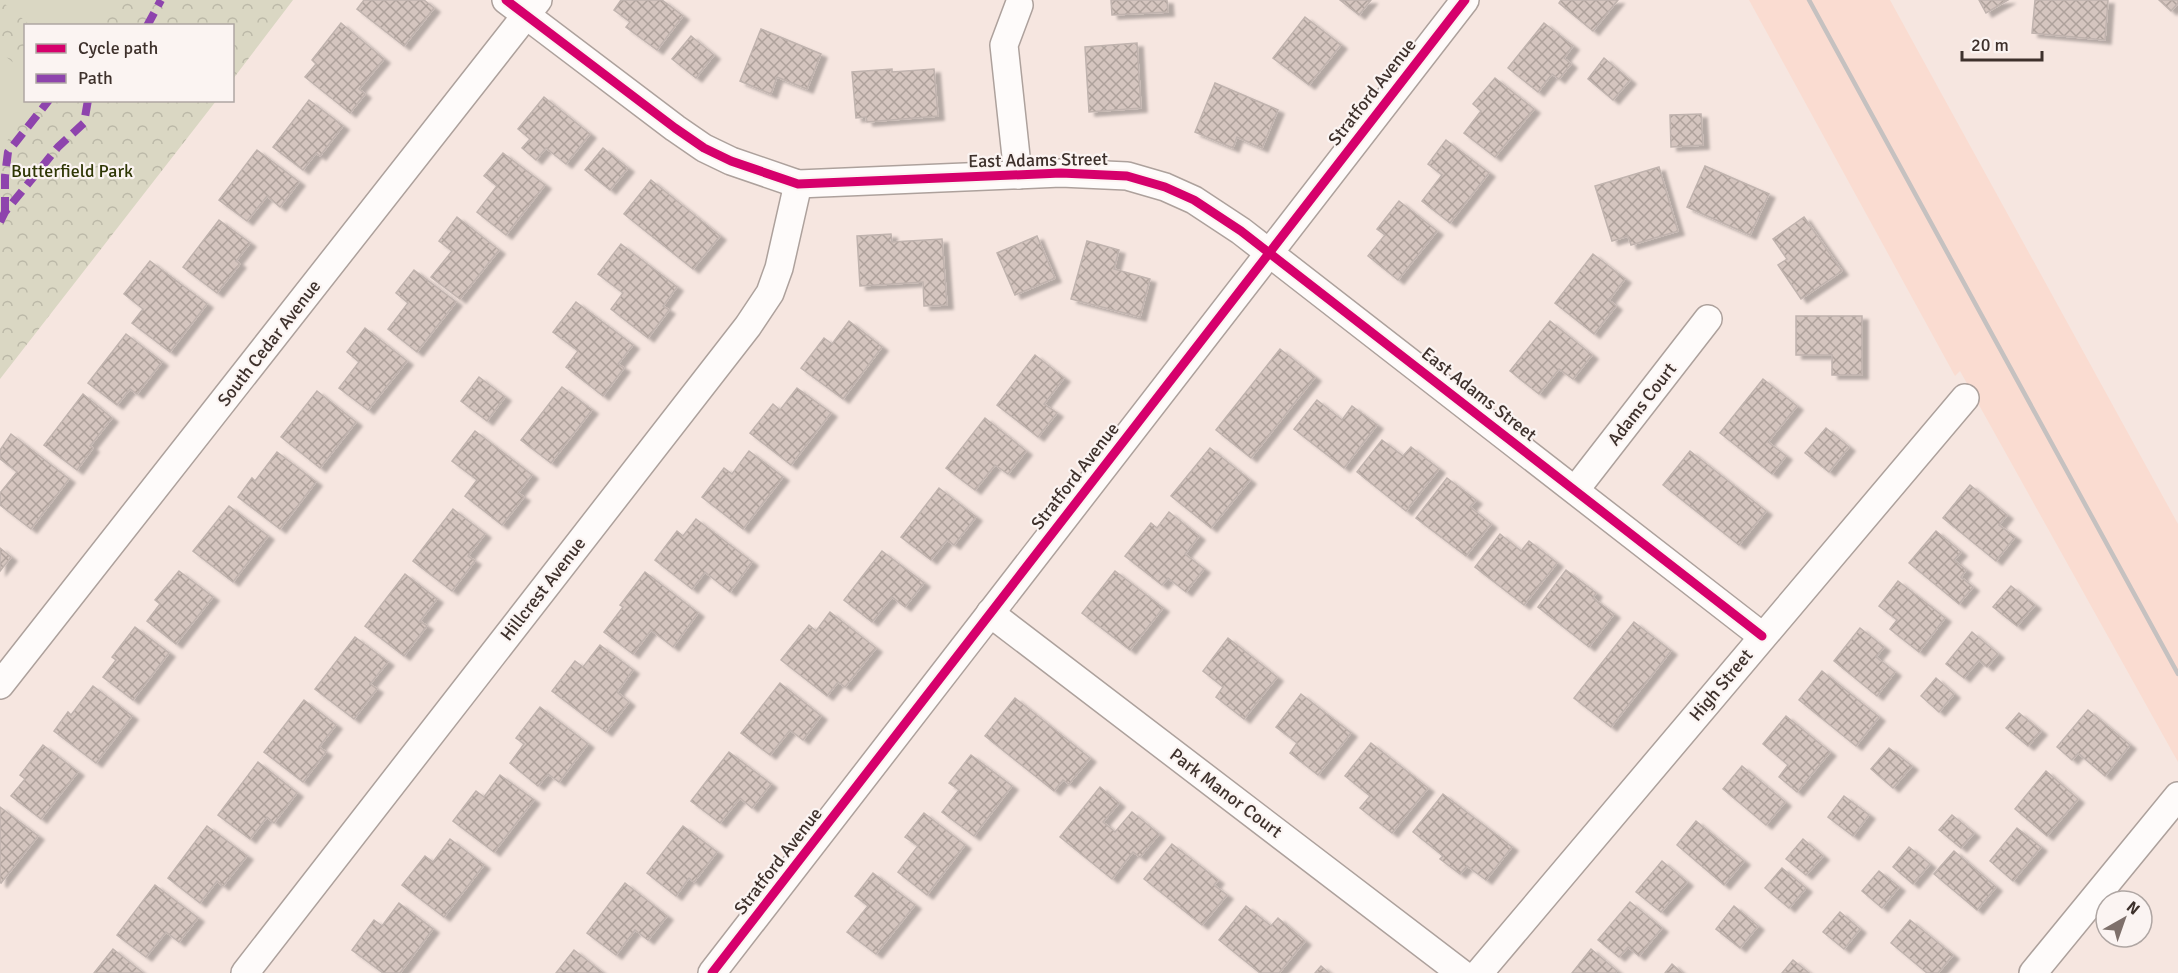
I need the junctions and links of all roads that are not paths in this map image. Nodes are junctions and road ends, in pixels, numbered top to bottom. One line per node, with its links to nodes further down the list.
1 (1465, 0): 6 (street, Stratford Avenue)
2 (523, 5): 5 (street, East Adams Street); 12 (street, South Cedar Avenue)
3 (1019, 5): 4 (street)
4 (1018, 175): 5 (street, East Adams Street); 6 (street, East Adams Street)
5 (798, 184): 14 (street, Hillcrest Avenue)
6 (1269, 253): 9 (street, East Adams Street); 10 (street, Stratford Avenue)
7 (1708, 319): 9 (street, Adams Court)
8 (1965, 398): 11 (street, High Street)
9 (1576, 489): 11 (street, East Adams Street)
10 (990, 613): 15 (street, Stratford Avenue); 16 (street, Park Manor Court)
11 (1762, 636): 17 (street, High Street)
12 (0, 685)
13 (2178, 796): 18 (street)
14 (245, 973)
15 (712, 973)
16 (1461, 973)
17 (1479, 973)
18 (2033, 973)

